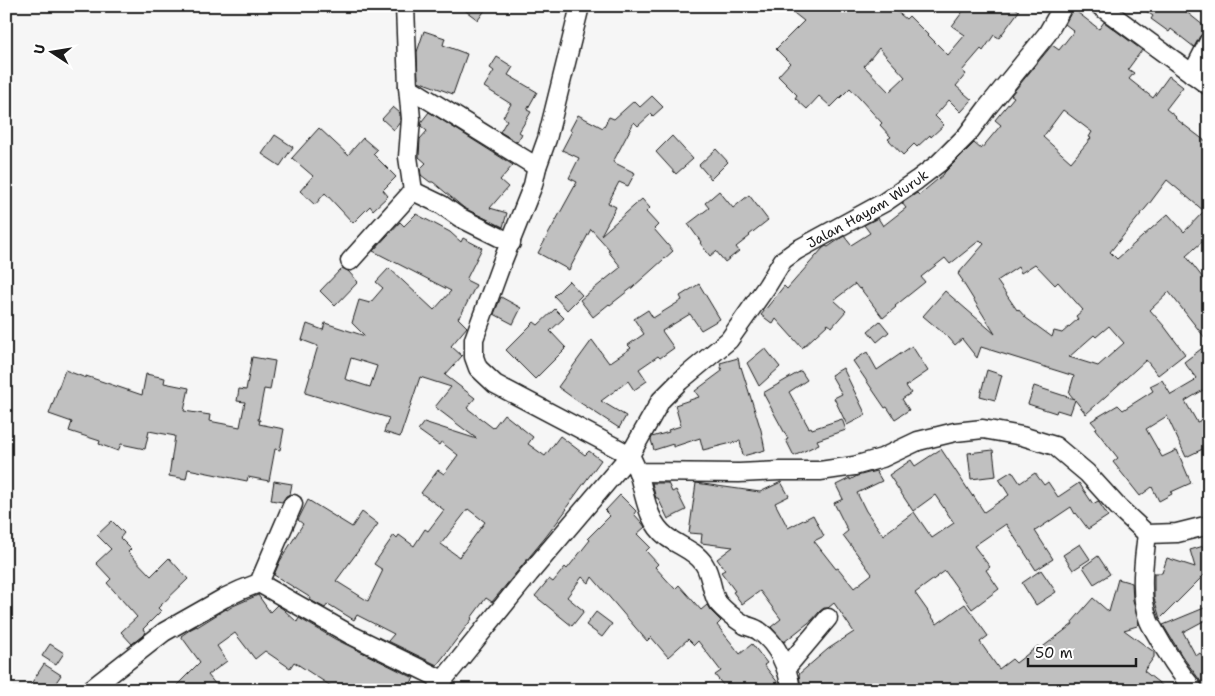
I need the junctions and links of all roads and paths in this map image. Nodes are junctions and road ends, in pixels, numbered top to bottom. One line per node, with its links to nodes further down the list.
1 (405, 6): 8 (street)
2 (580, 6): 9 (street)
3 (1063, 6): 13 (street, Jalan Hayam Wuruk)
4 (1100, 6): 6 (street)
5 (1209, 41): 6 (street)
6 (1192, 74): 7 (street)
7 (1209, 86)
8 (408, 87): 9 (street); 10 (street)
9 (537, 167): 11 (street)
10 (413, 191): 11 (street); 12 (street)
11 (511, 243): 13 (street)
12 (350, 261)
13 (630, 455): 14 (street); 21 (street, Jalan Hayam Wuruk)
14 (638, 472): 17 (street); 20 (street)
15 (293, 504): 18 (street)
16 (1209, 525): 17 (street)
17 (1147, 534): 24 (street)
18 (259, 583): 21 (street); 22 (street)
19 (828, 618): 20 (street)
20 (786, 668): 23 (street)
21 (440, 685)
22 (90, 690)
23 (791, 690)
24 (1194, 690)

